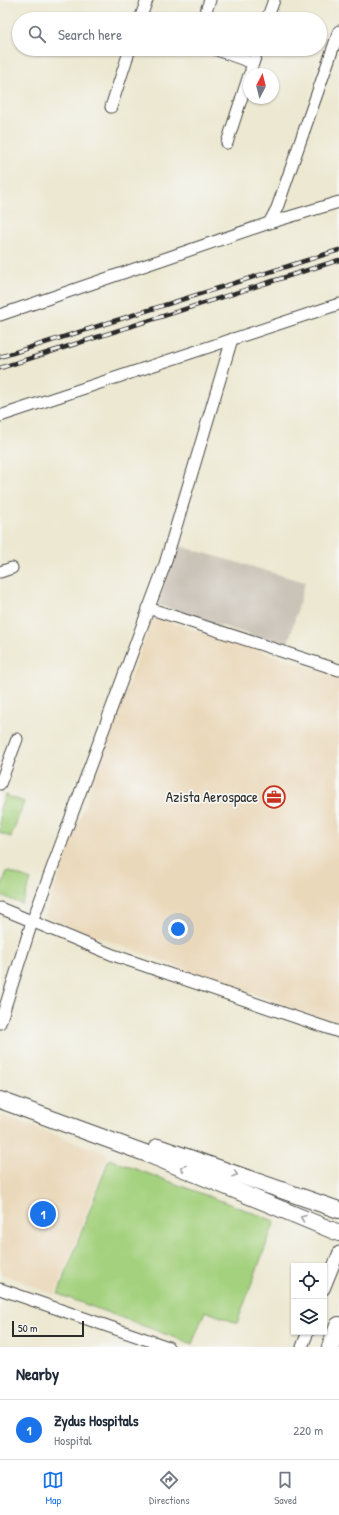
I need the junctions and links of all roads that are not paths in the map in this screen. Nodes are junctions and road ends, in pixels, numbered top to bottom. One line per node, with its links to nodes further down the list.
1 (146, 0): 4 (street)
2 (210, 0): 5 (street)
3 (274, 0): 6 (street)
4 (142, 12)
5 (206, 12)
6 (270, 12)
7 (339, 31): 17 (street)
8 (128, 56): 14 (street)
9 (225, 56): 11 (street)
10 (255, 56): 12 (street)
11 (245, 68)
12 (251, 68)
13 (243, 93): 15 (street)
14 (111, 107)
15 (227, 143)
16 (339, 202): 17 (street)
17 (269, 223): 19 (street)
18 (339, 304): 20 (street)
19 (0, 315)
20 (232, 339): 21 (street); 24 (street)
21 (0, 416)
22 (12, 568): 23 (street)
23 (0, 572)
24 (148, 608): 25 (street); 29 (street)
25 (339, 670)
26 (17, 739): 27 (street)
27 (0, 784)
28 (0, 908): 29 (street)
29 (32, 922): 30 (street); 31 (street)
30 (0, 1023)
31 (339, 1032)
32 (0, 1090): 34 (main road, one-way to 34)
33 (0, 1100): 35 (main road, one-way to 33)
34 (339, 1209)
35 (339, 1232)
36 (339, 1252): 37 (street)
37 (327, 1282)
38 (0, 1289): 41 (street)
39 (339, 1326): 43 (main road)
40 (307, 1335): 42 (street)
41 (168, 1347)
42 (302, 1347)
43 (331, 1347)

